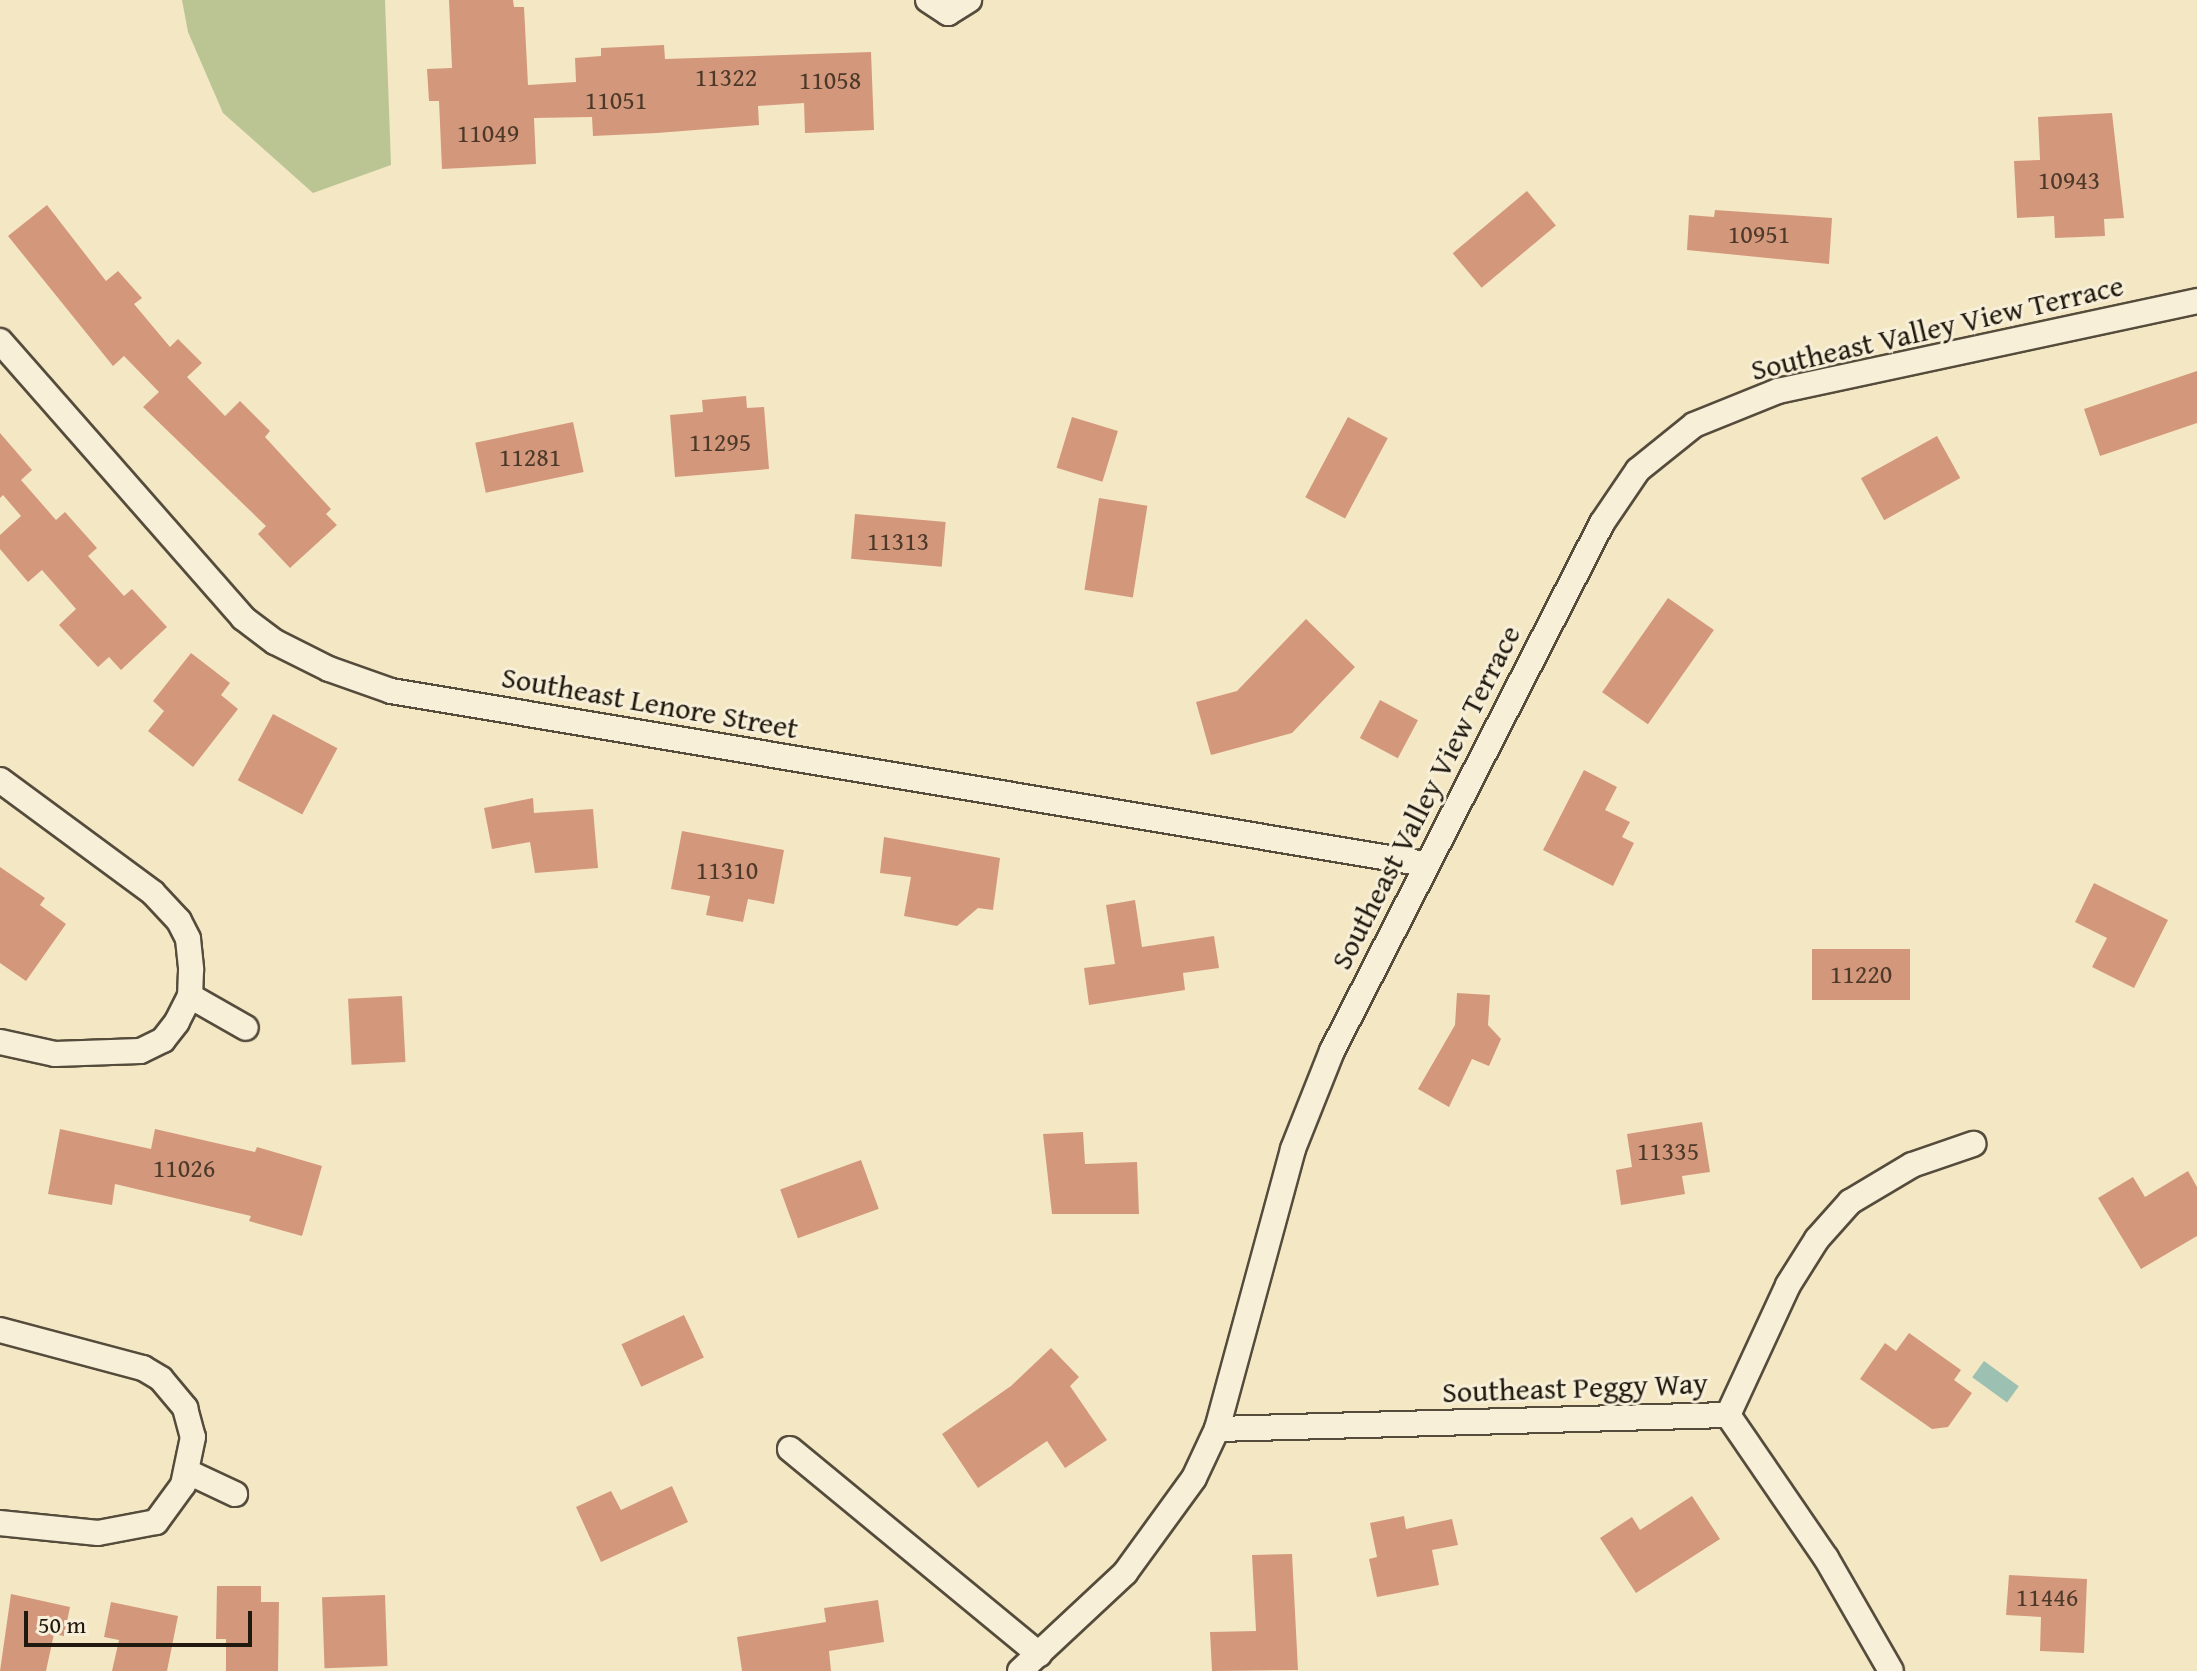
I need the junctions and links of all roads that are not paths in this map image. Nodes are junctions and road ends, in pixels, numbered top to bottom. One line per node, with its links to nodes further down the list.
1 (969, 0): 2 (street)
2 (938, 7)
3 (2197, 301): 6 (street, Southeast Valley View Terrace)
4 (0, 341): 6 (street, Southeast Lenore Street)
5 (0, 780): 7 (street)
6 (1425, 864): 13 (street, Southeast Valley View Terrace)
7 (190, 996): 8 (street); 9 (street)
8 (246, 1028)
9 (0, 1042)
10 (1973, 1144): 12 (street)
11 (0, 1330): 15 (street)
12 (1728, 1415): 13 (street, Southeast Peggy Way); 20 (street, Southeast Peggy Way)
13 (1217, 1429): 18 (street, Southeast Valley View Terrace)
14 (790, 1449): 18 (street)
15 (188, 1472): 16 (street); 17 (street)
16 (235, 1494)
17 (0, 1523)
18 (1039, 1654): 19 (street, Southeast Valley View Terrace)
19 (1020, 1671)
20 (1891, 1671)

